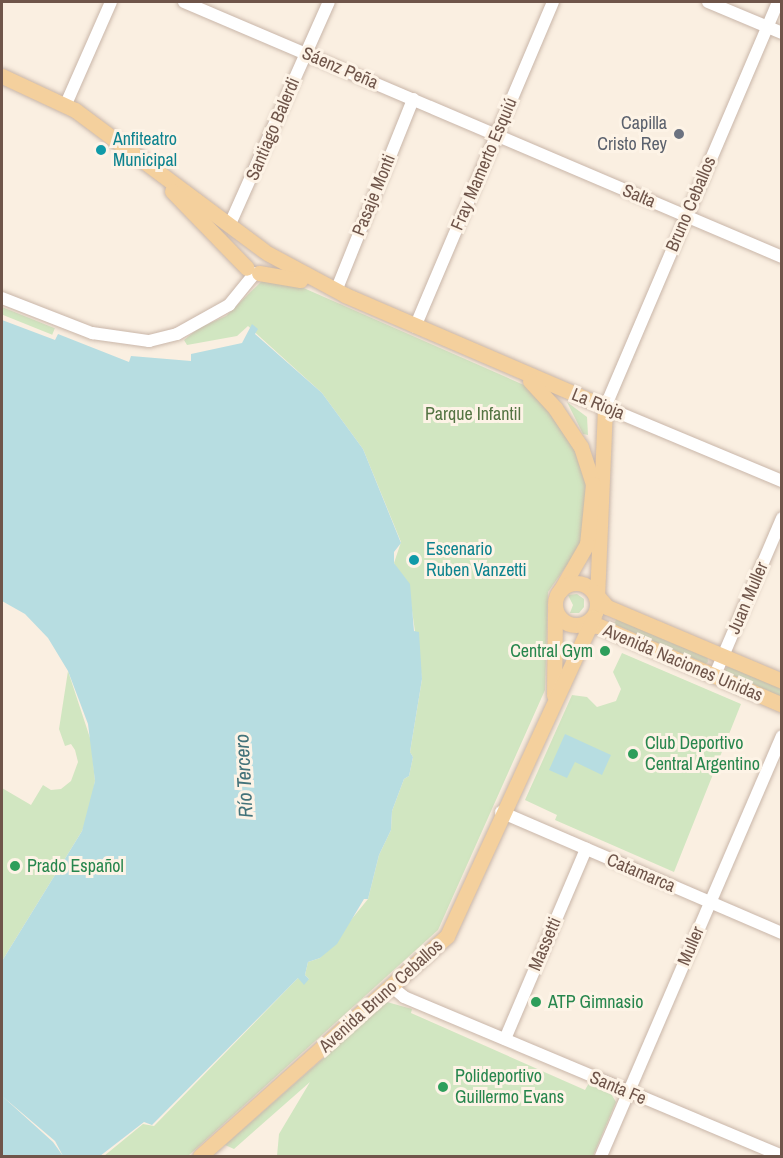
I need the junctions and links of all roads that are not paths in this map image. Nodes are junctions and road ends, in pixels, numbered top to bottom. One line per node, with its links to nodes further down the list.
1 (111, 2): 12 (street)
2 (183, 2): 9 (street, Sáenz Peña)
3 (329, 2): 9 (street, Santiago Balerdi)
4 (553, 2): 13 (street, Fray Mamerto Esquiú)
5 (708, 2): 7 (street)
6 (778, 2): 7 (street, Bruno Ceballos)
7 (768, 27): 8 (street); 15 (street, Bruno Ceballos)
8 (782, 33)
9 (306, 53): 11 (street, Sáenz Peña); 16 (street, Santiago Balerdi)
10 (2, 76): 12 (main road)
11 (413, 99): 13 (street, Sáenz Peña); 20 (street, Pasaje Monti)
12 (66, 104): 14 (main road)
13 (496, 134): 15 (street, Salta); 22 (street, Fray Mamerto Esquiú)
14 (147, 165): 16 (main road); 19 (main road)
15 (685, 216): 18 (street, Salta); 24 (street, Bruno Ceballos)
16 (230, 224): 17 (main road)
17 (265, 252): 19 (main road); 20 (main road)
18 (782, 257)
19 (254, 271): 20 (main road); 21 (street)
20 (336, 291): 22 (main road, La Rioja)
21 (2, 298)
22 (415, 327): 23 (main road, La Rioja)
23 (509, 368): 24 (main road, La Rioja); 27 (main road)
24 (605, 407): 25 (street, La Rioja); 28 (main road)
25 (782, 481)
26 (782, 518): 31 (street, Juan Muller)
27 (560, 591): 28 (main road); 29 (main road)
28 (596, 596): 30 (main road); 31 (main road, Avenida Naciones Unidas)
29 (555, 608): 30 (main road); 34 (main road, Avenida Bruno Ceballos)
30 (589, 622): 32 (main road, Avenida Naciones Unidas); 34 (main road, Avenida Bruno Ceballos)
31 (723, 656): 32 (street, Juan Muller); 33 (main road, Avenida Naciones Unidas)
32 (714, 677): 35 (main road, Avenida Naciones Unidas)
33 (782, 681)
34 (554, 698): 37 (main road, Avenida Bruno Ceballos)
35 (782, 705)
36 (782, 736): 39 (street, Muller)
37 (501, 812): 38 (street, Catamarca); 41 (main road, Avenida Bruno Ceballos)
38 (586, 849): 39 (street, Catamarca); 42 (street, Massetti)
39 (710, 902): 40 (street, Catamarca); 43 (street, Muller)
40 (782, 933)
41 (391, 987): 42 (street, Santa Fe); 44 (main road, Avenida Bruno Ceballos)
42 (505, 1039): 43 (street, Santa Fe)
43 (629, 1092): 45 (street, Muller); 46 (street, Santa Fe)
44 (200, 1156)
45 (601, 1156)
46 (781, 1156)

